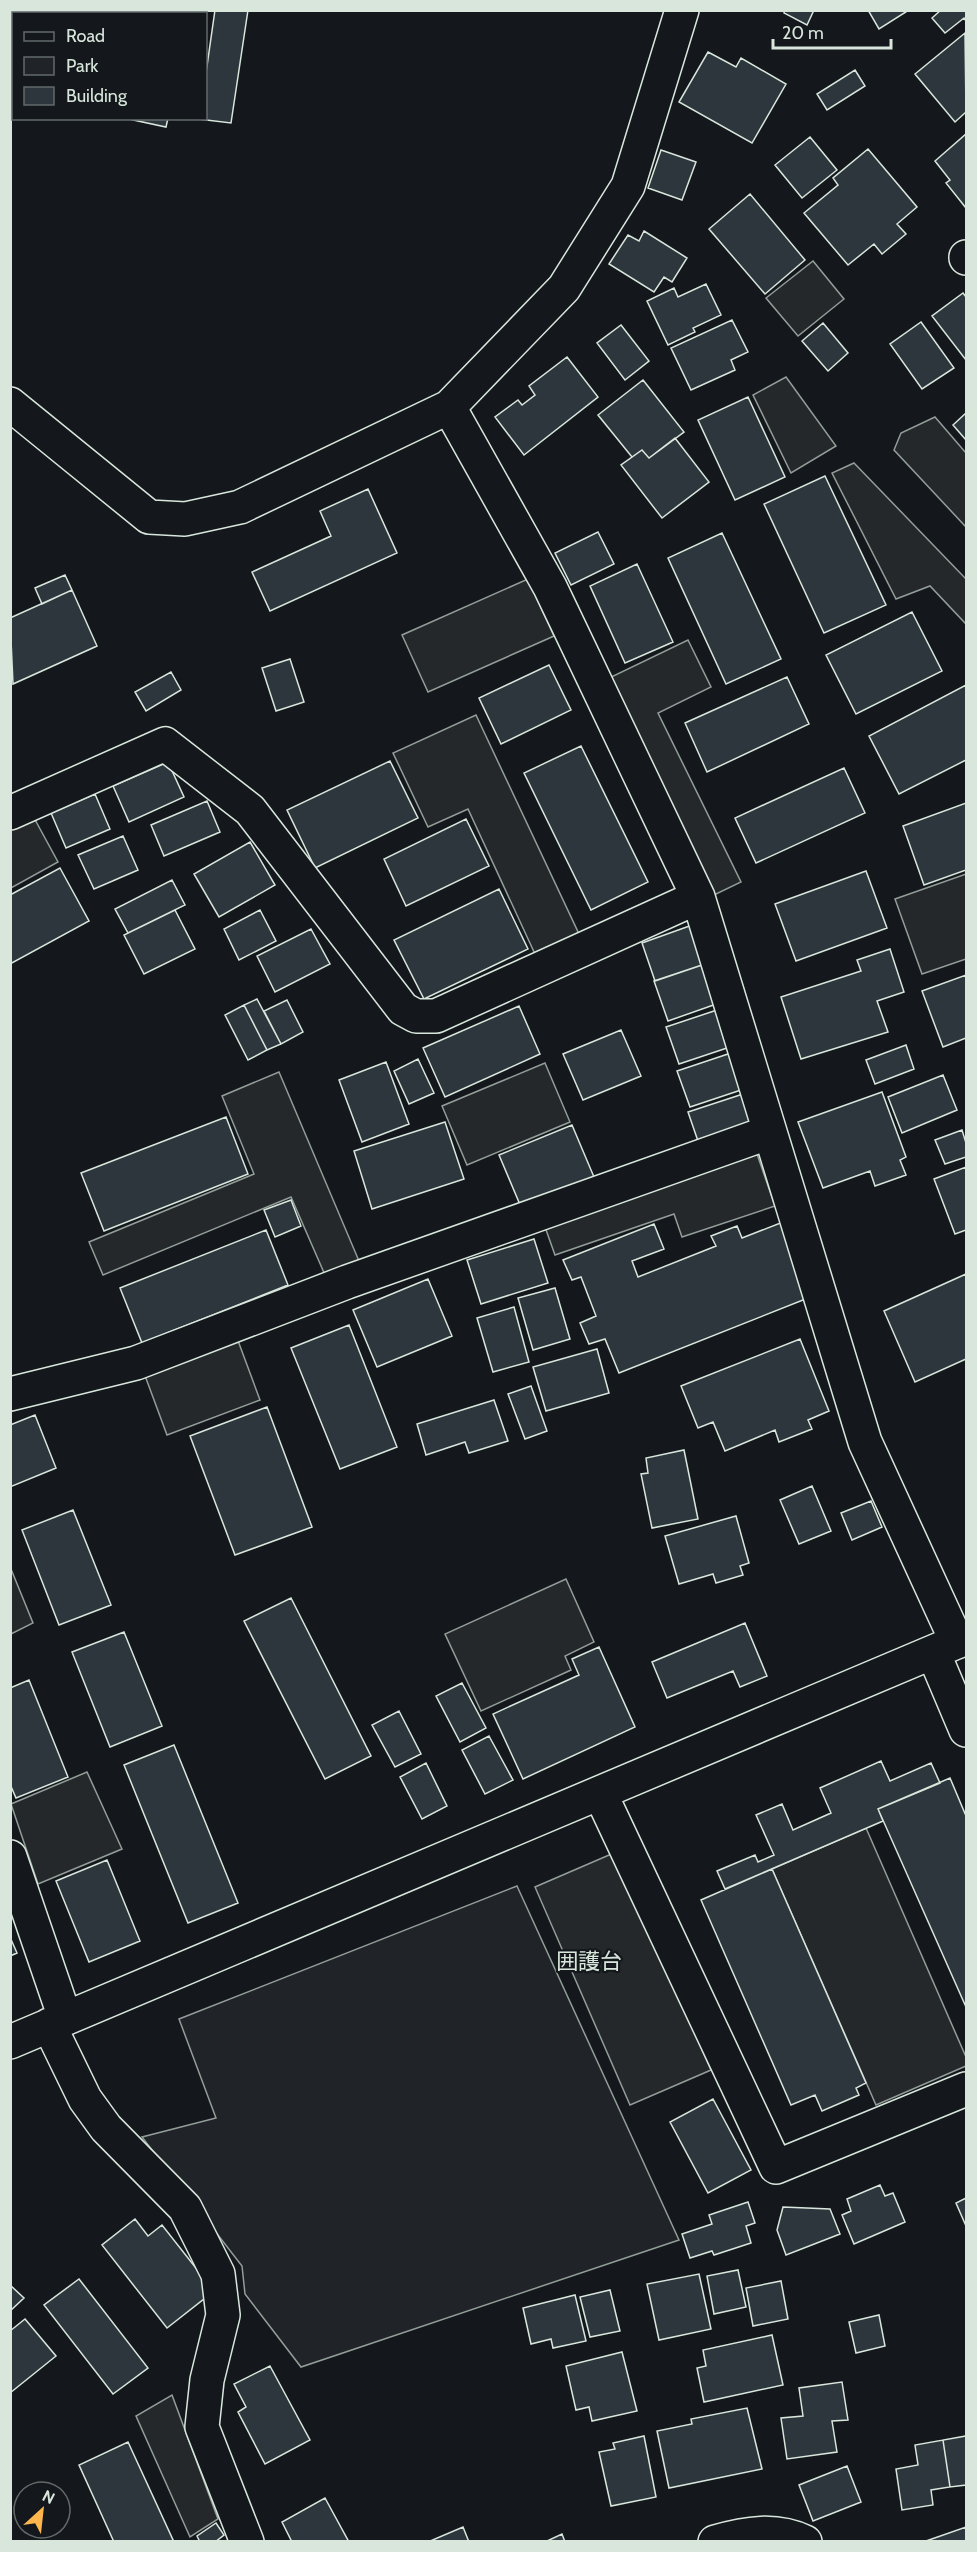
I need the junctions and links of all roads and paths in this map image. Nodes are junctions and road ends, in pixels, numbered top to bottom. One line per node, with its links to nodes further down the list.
1 (682, 10): 3 (street)
2 (10, 404): 3 (street)
3 (450, 407): 5 (street)
4 (10, 813): 5 (street)
5 (698, 897): 6 (street)
6 (770, 1132): 7 (street); 8 (street)
7 (10, 1394)
8 (952, 1644): 9 (street); 10 (street)
9 (966, 1730)
10 (600, 1792): 12 (street); 14 (street)
11 (10, 1857): 12 (street)
12 (57, 2022): 13 (street); 15 (street)
13 (10, 2042)
14 (966, 2089)
15 (247, 2541)
16 (715, 2541): 17 (street)
17 (805, 2541)

